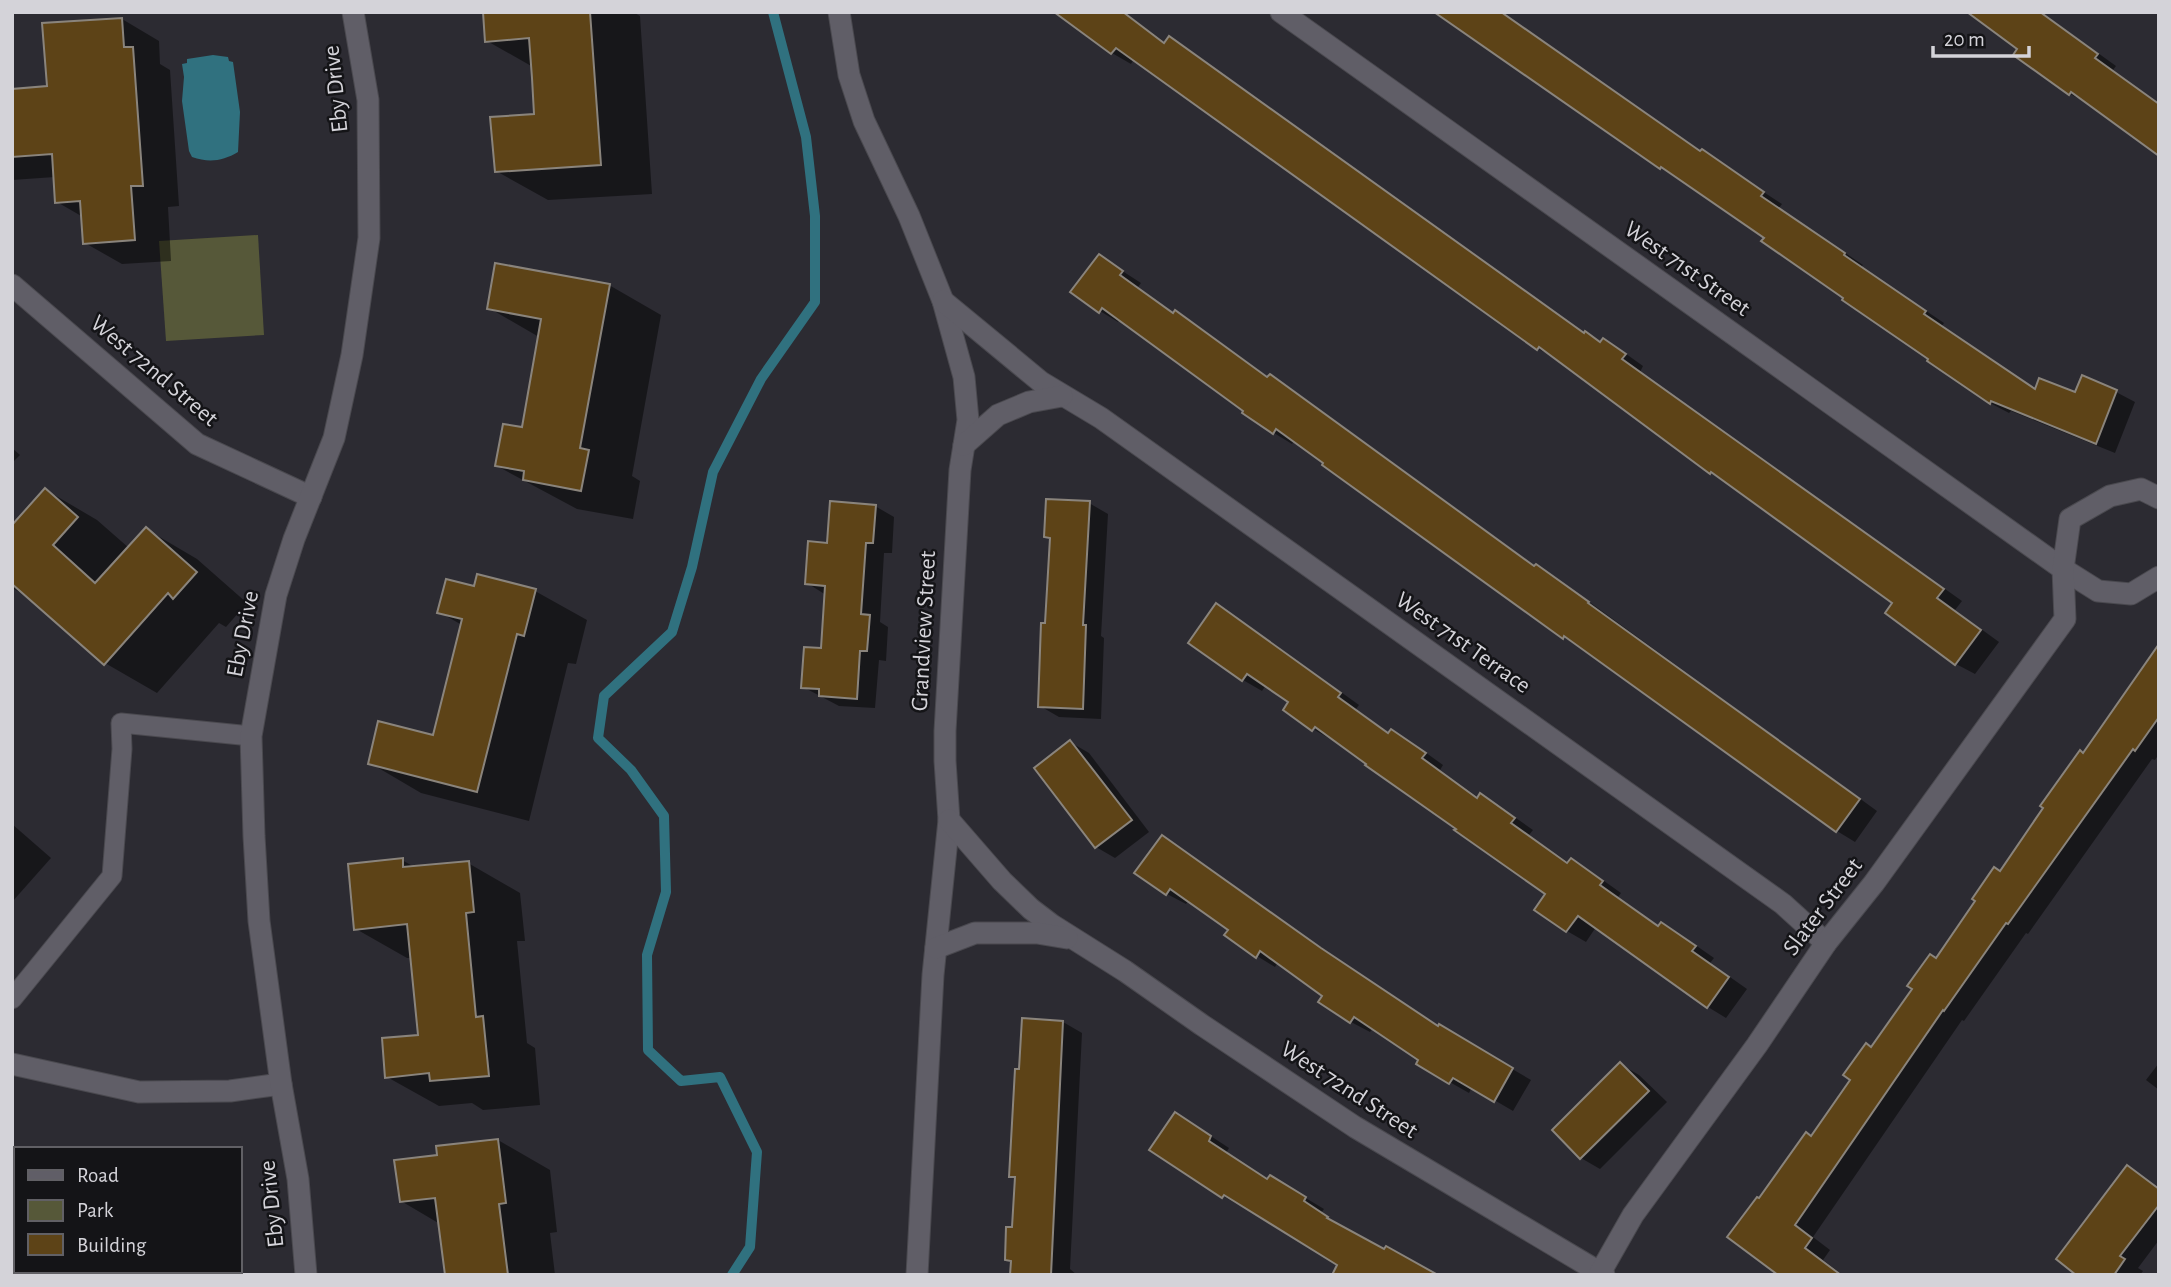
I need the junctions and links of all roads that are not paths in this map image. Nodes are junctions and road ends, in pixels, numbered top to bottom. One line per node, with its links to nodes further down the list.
1 (353, 12): 8 (street, Eby Drive)
2 (839, 12): 5 (street, Grandview Street)
3 (1281, 12): 10 (street, West 71st Street)
4 (12, 285): 8 (street, West 72nd Street)
5 (943, 301): 6 (street, West 71st Terrace); 7 (street, Grandview Street)
6 (1062, 396): 7 (street); 15 (street, West 71st Terrace)
7 (964, 445): 13 (street, Grandview Street)
8 (311, 497): 12 (street, Eby Drive)
9 (2159, 498): 10 (street)
10 (2063, 569): 11 (street, West 71st Street); 15 (street, Slater Street)
11 (2159, 577)
12 (251, 736): 17 (lane); 19 (street, Eby Drive)
13 (949, 820): 14 (street, West 72nd Street); 16 (street, Grandview Street)
14 (1074, 939): 16 (street, West 72nd Street); 20 (street, West 72nd Street)
15 (1826, 943): 20 (street, Slater Street)
16 (936, 948): 22 (street, Grandview Street)
17 (12, 999)
18 (12, 1064): 19 (street)
19 (281, 1084): 21 (street, Eby Drive)
20 (1602, 1274)
21 (306, 1275)
22 (917, 1275)

